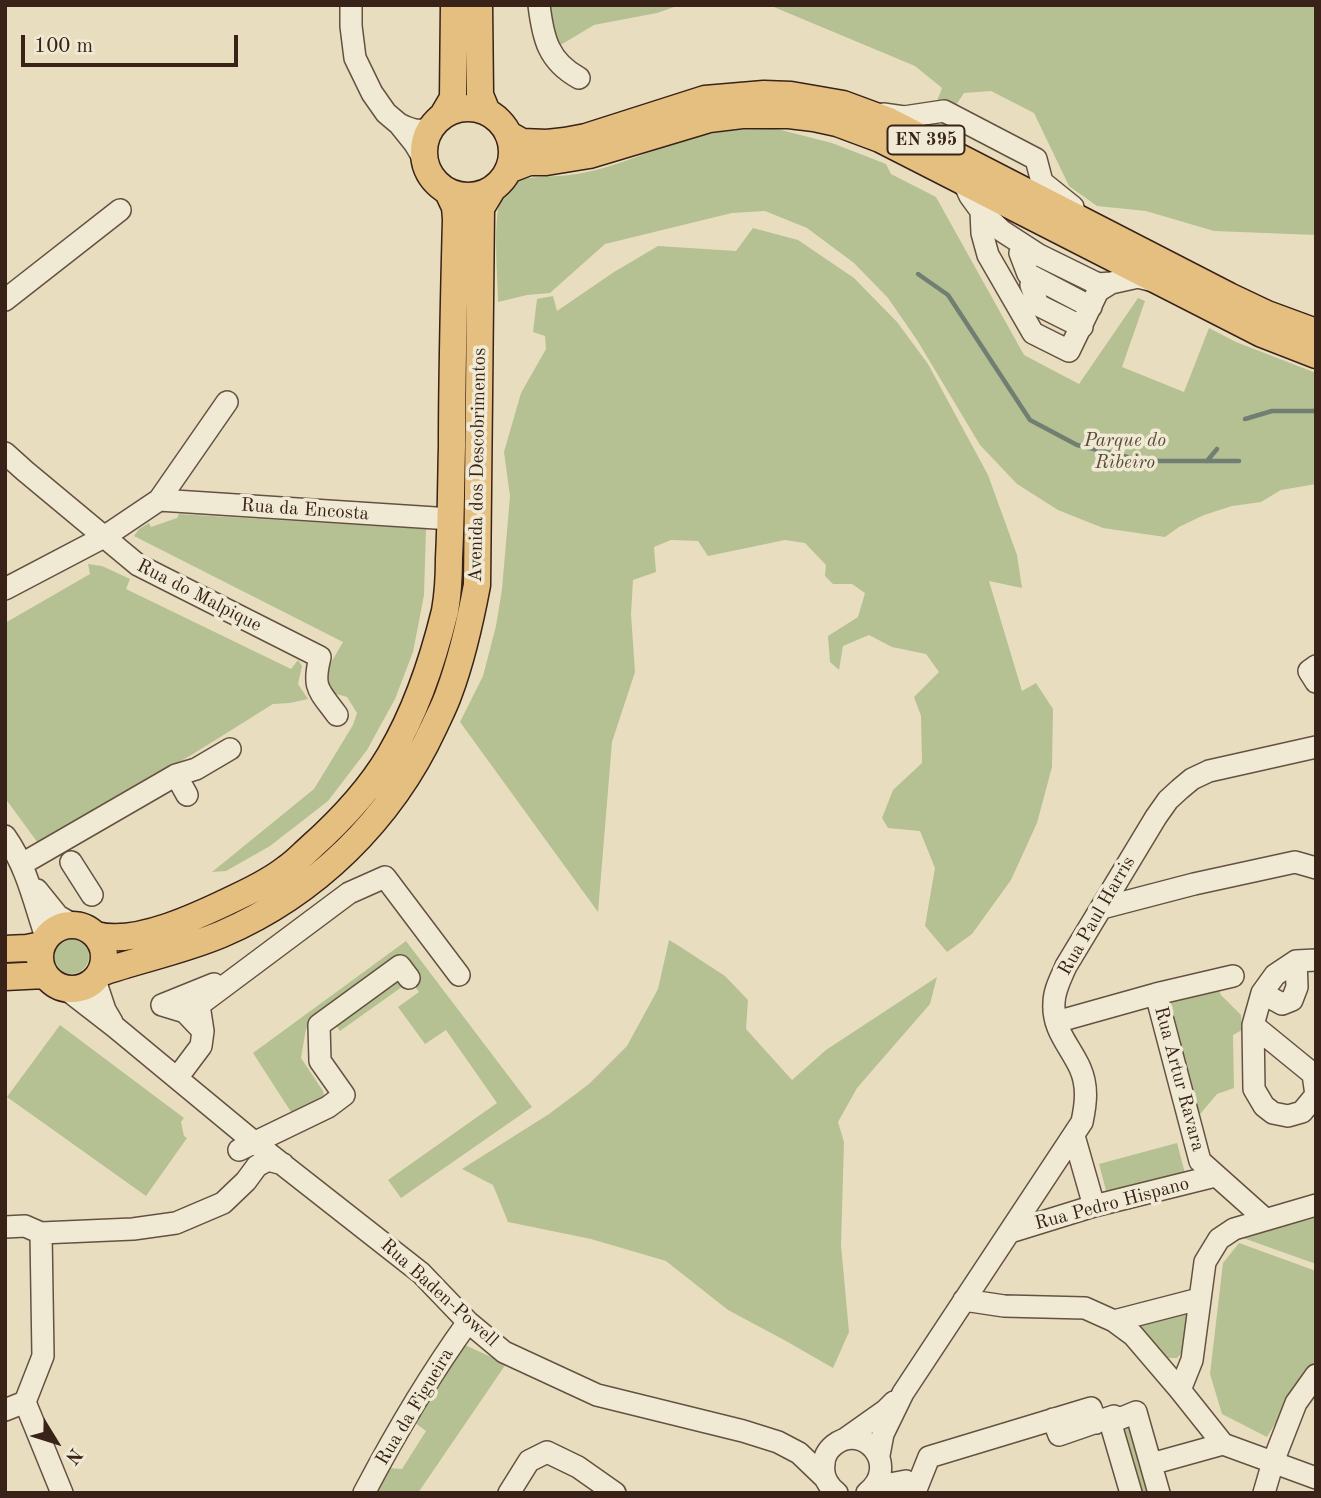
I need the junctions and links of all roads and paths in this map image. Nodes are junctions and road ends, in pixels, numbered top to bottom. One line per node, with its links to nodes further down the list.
1 (351, 5): 8 (street)
2 (454, 5): 7 (main road)
3 (479, 5): 6 (main road)
4 (539, 5): 5 (street)
5 (579, 78)
6 (487, 112): 7 (main road); 9 (main road)
7 (437, 122): 8 (street); 10 (main road)
8 (399, 124): 10 (street)
9 (508, 134): 11 (main road); 21 (main road, EN 395)
10 (424, 159): 13 (main road)
11 (500, 179): 12 (main road, EN 395); 13 (main road); 51 (main road, Avenida dos Descobrimentos)
12 (962, 181): 15 (street); 17 (main road, EN 395)
13 (448, 192): 27 (main road, Avenida dos Descobrimentos)
14 (120, 210): 19 (street)
15 (981, 211): 16 (street); 22 (street)
16 (1002, 231): 18 (street); 20 (street)
17 (1159, 282): 20 (street); 23 (main road, EN 395)
18 (1031, 284): 20 (street); 20 (street); 20 (street); 22 (street)
19 (5, 300)
20 (1091, 309): 22 (street)
21 (1316, 332)
22 (1042, 337)
23 (1316, 355)
24 (227, 402): 26 (street)
25 (5, 453): 28 (street, Rua do Malpique)
26 (159, 500): 27 (street, Rua da Encosta); 28 (street)
27 (451, 519): 45 (main road, Avenida dos Descobrimentos)
28 (104, 537): 29 (street); 32 (street, Rua do Malpique)
29 (5, 589)
30 (1316, 666): 31 (street)
31 (1316, 682)
32 (337, 715)
33 (1316, 747): 35 (street, Rua Paul Harris)
34 (230, 749): 37 (street)
35 (1273, 757): 36 (street); 44 (street, Rua Paul Harris)
36 (1316, 758)
37 (176, 775): 38 (street); 42 (street)
38 (187, 795)
39 (5, 836): 42 (street)
40 (71, 862): 43 (street)
41 (1316, 868): 44 (street)
42 (24, 870): 45 (street); 46 (street)
43 (92, 895)
44 (1102, 908): 57 (street, Rua Paul Harris)
45 (84, 930): 46 (main road); 51 (main road)
46 (44, 941): 47 (main road); 55 (main road)
47 (5, 949)
48 (1306, 960): 58 (street)
49 (239, 975): 50 (street); 60 (street); 60 (street)
50 (459, 975)
51 (98, 976): 55 (main road); 59 (street, Rua Baden-Powell)
52 (1233, 976): 56 (street, Rua Artur Ravara)
53 (5, 977): 55 (main road)
54 (409, 978): 63 (street)
55 (56, 982): 59 (street, Rua Baden-Powell)
56 (1156, 994): 57 (street, Rua Artur Ravara); 66 (street, Rua Artur Ravara)
57 (1056, 1022): 62 (street, Rua Paul Harris)
58 (1253, 1025)
59 (115, 1027): 61 (street, Rua Baden-Powell)
60 (203, 1031): 61 (street)
61 (177, 1078): 63 (street, Rua Baden-Powell)
62 (1074, 1136): 68 (street); 72 (street, Rua Paul Harris)
63 (247, 1146): 64 (street, Rua Baden-Powell); 65 (street); 69 (street)
64 (283, 1164): 65 (street); 77 (street, Rua Baden-Powell)
65 (257, 1166): 69 (street)
66 (1215, 1176): 68 (street, Rua Pedro Hispano); 70 (street, Rua Artur Ravara)
67 (1316, 1205): 70 (street)
68 (1094, 1206): 72 (street, Rua Pedro Hispano)
69 (198, 1213): 73 (street)
70 (1265, 1219): 74 (street)
71 (5, 1227): 73 (street)
72 (1010, 1232): 75 (street, Rua Paul Harris)
73 (41, 1233): 81 (street)
74 (1199, 1299): 76 (street); 79 (street)
75 (964, 1300): 76 (street); 80 (street, Rua Paul Harris)
76 (1114, 1321): 79 (street)
77 (468, 1322): 84 (street, Rua Baden-Powell); 94 (street, Rua da Figueira)
78 (1315, 1377): 87 (street)
79 (1180, 1390): 85 (street)
80 (903, 1393): 83 (street, Rua Paul Harris); 86 (street, Rua Paul Harris)
81 (15, 1406): 93 (street)
82 (1102, 1421): 88 (street); 91 (street); 97 (street)
83 (841, 1441): 84 (street); 86 (street); 90 (street)
84 (778, 1442): 90 (street)
85 (1223, 1444): 87 (street); 88 (street)
86 (880, 1458): 91 (street); 92 (street, Rua Paul Harris)
87 (1273, 1462): 89 (street); 99 (street)
88 (1151, 1464): 98 (street)
89 (1316, 1478)
90 (829, 1487)
91 (917, 1487): 92 (street)
92 (871, 1490)
93 (62, 1493)
94 (364, 1493)
95 (509, 1493): 96 (street)
96 (615, 1493)
97 (1131, 1493)
98 (1159, 1493)
99 (1264, 1493)

